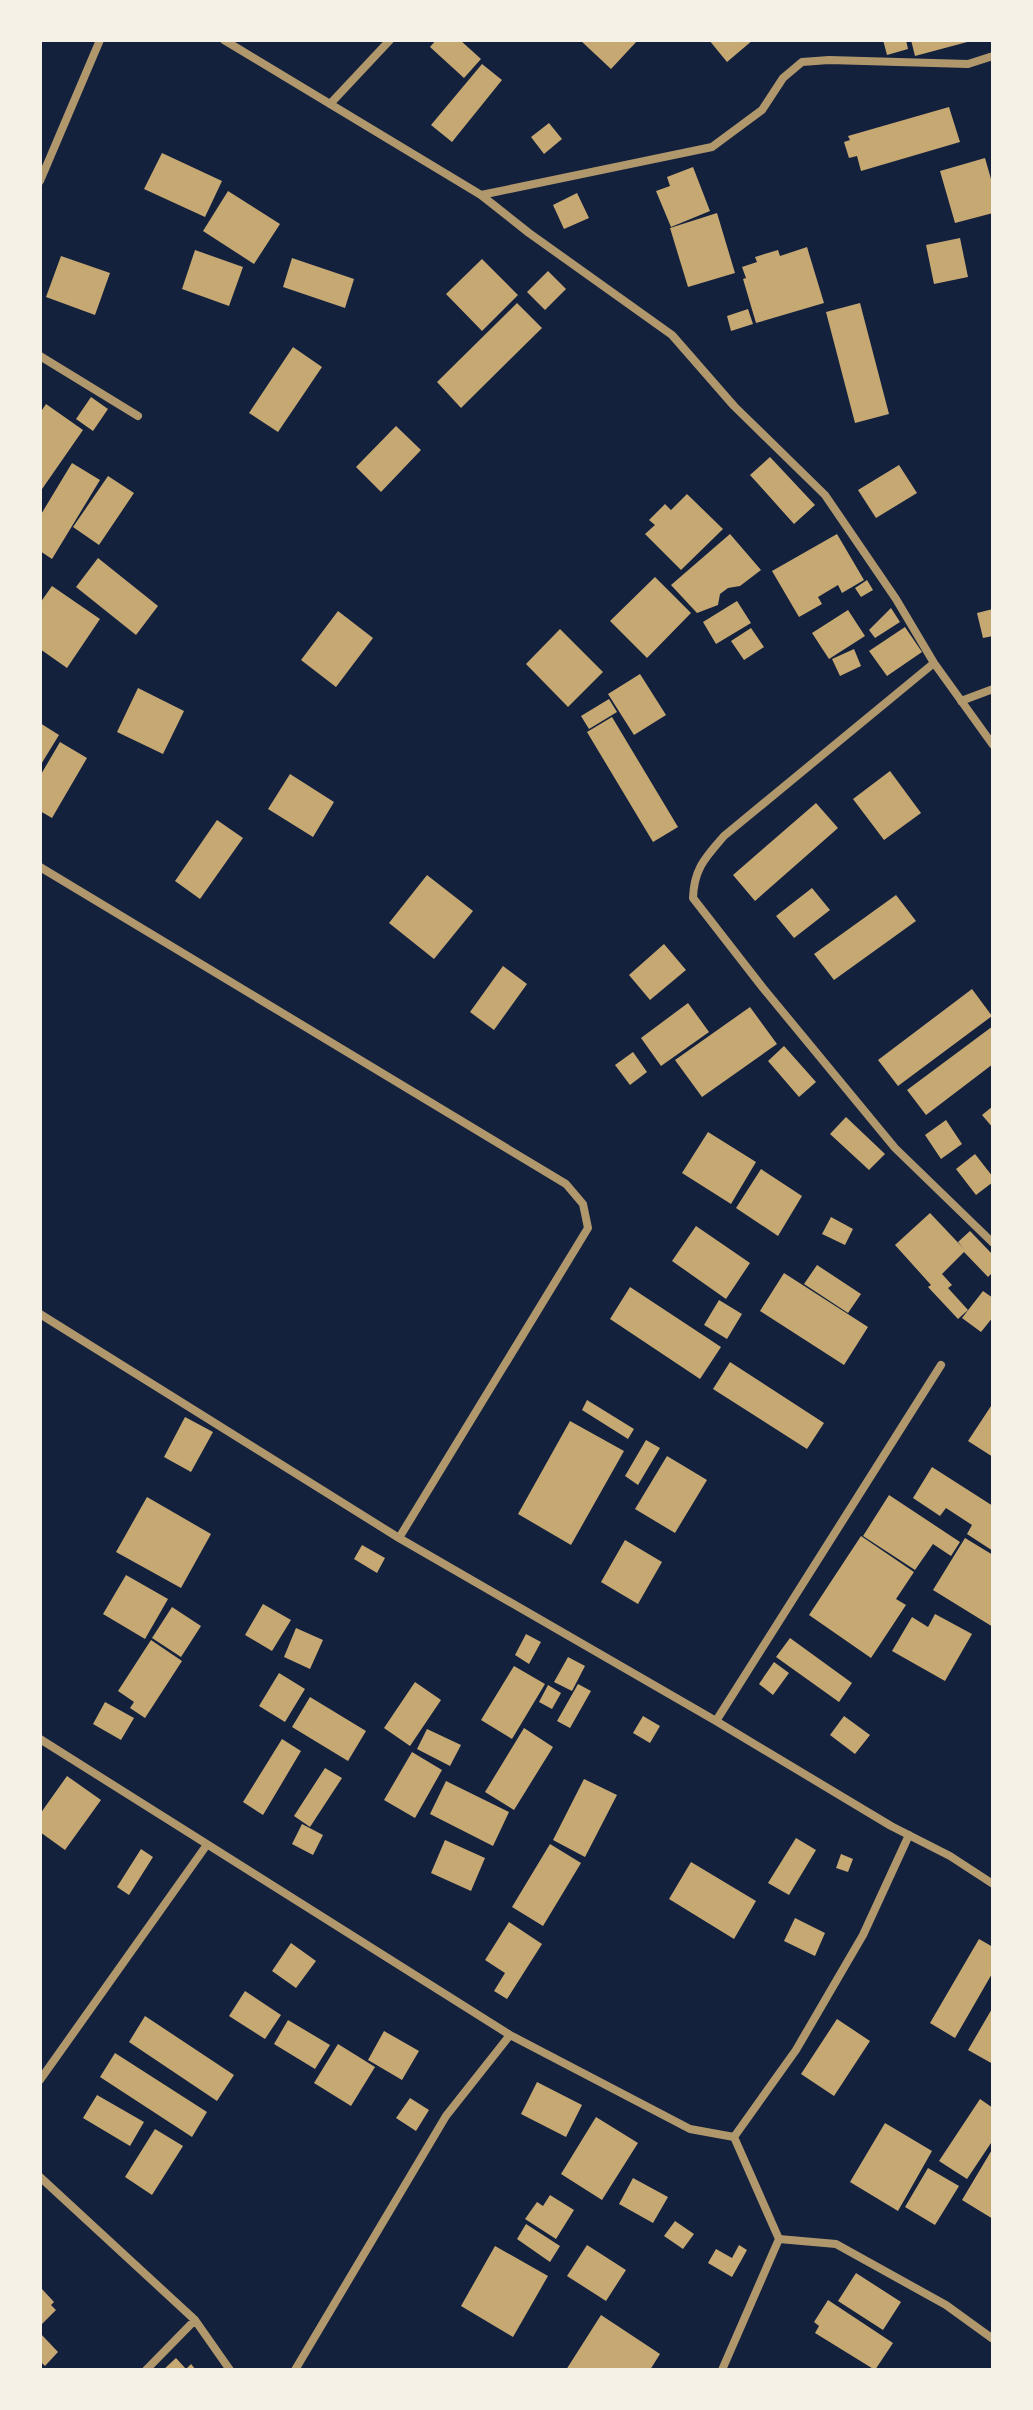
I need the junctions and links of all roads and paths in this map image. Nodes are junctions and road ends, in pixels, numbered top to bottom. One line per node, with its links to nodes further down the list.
1 (100, 40): 6 (street)
2 (224, 40): 5 (street)
3 (390, 40): 5 (street)
4 (993, 56): 7 (street)
5 (330, 104): 7 (street)
6 (40, 181)
7 (481, 195): 10 (street)
8 (40, 356): 9 (street)
9 (138, 416)
10 (934, 663): 12 (street); 15 (street)
11 (993, 689): 12 (street)
12 (961, 701): 13 (street)
13 (993, 745)
14 (40, 867): 18 (street)
15 (993, 1243)
16 (40, 1314): 18 (street)
17 (941, 1365): 19 (street)
18 (399, 1538): 19 (street)
19 (716, 1721): 21 (street)
20 (40, 1739): 22 (street)
21 (909, 1835): 23 (street); 26 (street)
22 (206, 1846): 24 (street); 25 (street)
23 (993, 1884)
24 (510, 2035): 26 (street); 33 (street)
25 (40, 2080)
26 (734, 2137): 28 (street)
27 (40, 2177): 29 (street)
28 (779, 2239): 30 (street); 34 (street)
29 (195, 2320): 31 (street); 32 (street)
30 (993, 2339)
31 (146, 2370)
32 (230, 2370)
33 (295, 2370)
34 (722, 2370)

